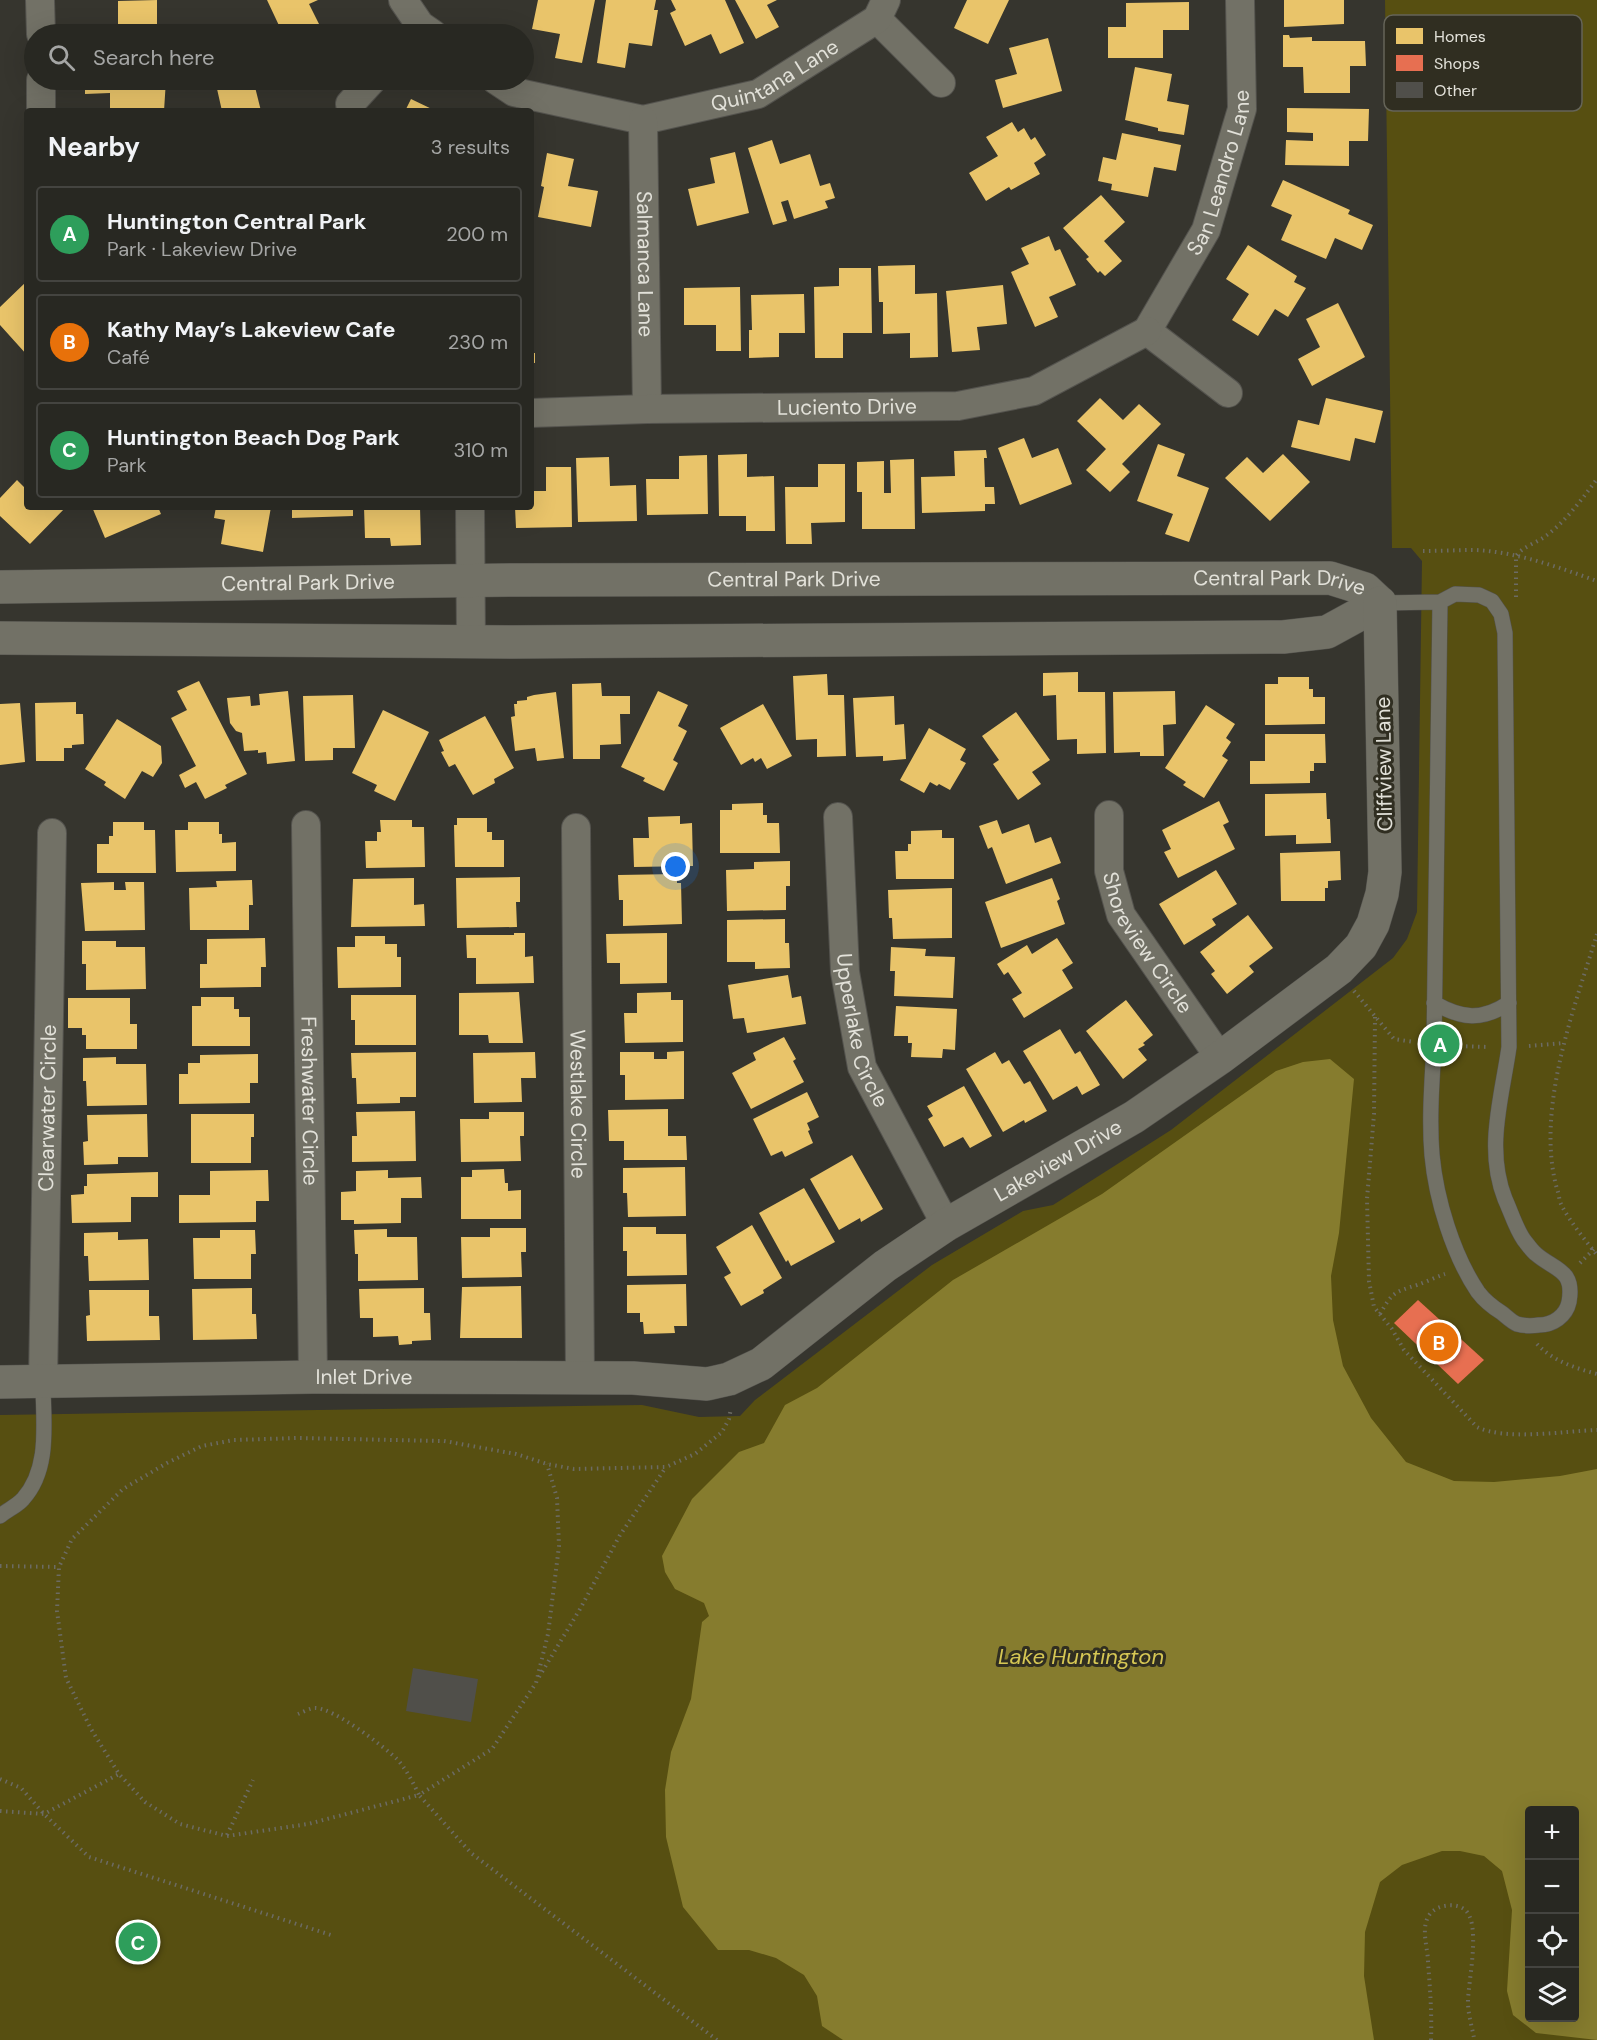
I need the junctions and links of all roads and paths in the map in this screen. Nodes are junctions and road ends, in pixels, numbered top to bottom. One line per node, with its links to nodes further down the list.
1 (40, 0): 5 (street)
2 (404, 0): 6 (street)
3 (1240, 0): 14 (street, San Leandro Lane)
4 (881, 10): 7 (street); 13 (street, Quintana Lane)
5 (41, 24)
6 (417, 24)
7 (941, 83)
8 (41, 90): 12 (street)
9 (363, 90): 11 (street)
10 (511, 90): 13 (street)
11 (350, 104)
12 (41, 108)
13 (644, 120): 16 (street, Salmanca Lane)
14 (1147, 331): 15 (street); 16 (street, Luciento Drive)
15 (1228, 393)
16 (647, 409): 17 (street, Luciento Drive)
17 (534, 413)
18 (1597, 479): 21 (path)
19 (470, 510): 22 (street)
20 (1423, 551): 21 (path)
21 (1515, 556): 23 (path)
22 (471, 581): 24 (street, Central Park Drive); 26 (street, Central Park Drive); 29 (street)
23 (1597, 581)
24 (0, 587)
25 (1440, 602): 26 (lane); 38 (lane); 39 (lane)
26 (1380, 603): 27 (street, Central Park Drive); 30 (street, Cliffview Lane)
27 (1327, 632): 29 (street, Central Park Drive); 30 (street)
28 (0, 638): 29 (street, Central Park Drive)
29 (471, 642)
30 (1383, 668): 36 (street, Cliffview Lane)
31 (1109, 815): 41 (street, Shoreview Circle)
32 (838, 817): 42 (street, Upperlake Circle)
33 (306, 825): 48 (street, Freshwater Circle)
34 (576, 828): 49 (street, Westlake Circle)
35 (52, 833): 52 (street, Clearwater Circle)
36 (1373, 924): 41 (street, Lakeview Drive)
37 (1597, 934): 43 (path)
38 (1434, 1003): 39 (lane); 44 (lane)
39 (1509, 1003): 46 (lane)
40 (1375, 1017): 45 (path)
41 (1220, 1058): 42 (street, Lakeview Drive)
42 (945, 1225): 50 (street, Lakeview Drive)
43 (1597, 1255)
44 (1464, 1265): 45 (path); 46 (lane)
45 (1380, 1314): 53 (path)
46 (1515, 1323): 47 (path)
47 (1597, 1374)
48 (313, 1377): 49 (street, Inlet Drive); 52 (street, Inlet Drive)
49 (580, 1379): 50 (street, Inlet Drive)
50 (729, 1379): 55 (path)
51 (0, 1382): 52 (street, Inlet Drive)
52 (43, 1382): 56 (lane)
53 (1597, 1430)
54 (547, 1464): 55 (path); 58 (path); 59 (path)
55 (666, 1467): 59 (path)
56 (0, 1516)
57 (0, 1566): 58 (path)
58 (58, 1567): 61 (path)
59 (536, 1683): 64 (path)
60 (298, 1714): 64 (path)
61 (119, 1774): 66 (path); 67 (path)
62 (0, 1779): 66 (path)
63 (253, 1780): 67 (path)
64 (418, 1795): 67 (path); 69 (path)
65 (0, 1811): 66 (path)
66 (44, 1814): 68 (path)
67 (227, 1836)
68 (331, 1935)
69 (717, 2040)
70 (1431, 2040): 71 (path)
71 (1476, 2040)

